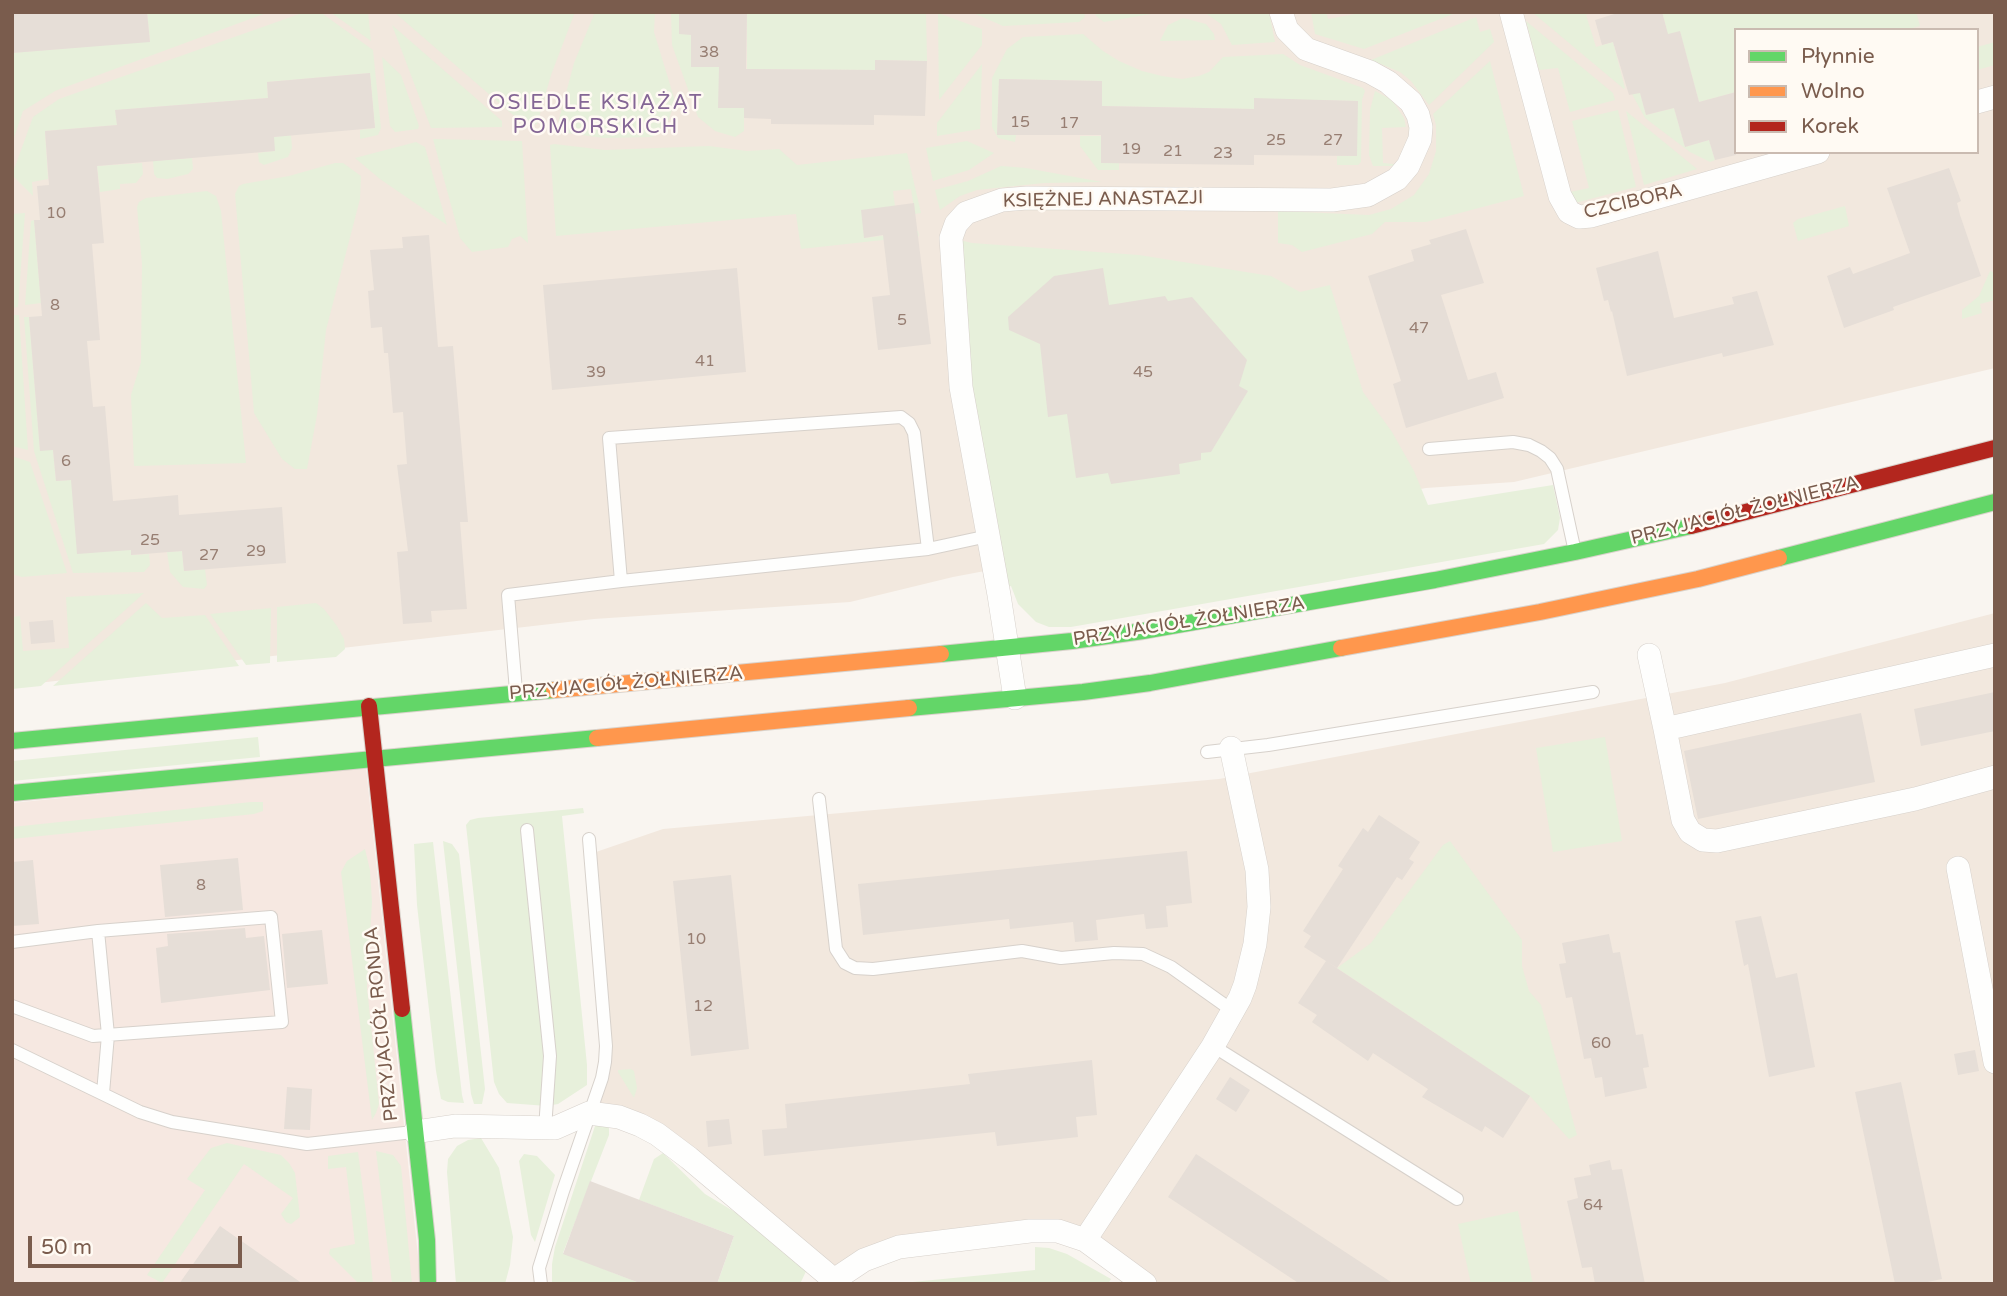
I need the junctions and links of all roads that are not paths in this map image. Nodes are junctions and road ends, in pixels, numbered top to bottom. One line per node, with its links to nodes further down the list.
1 (1281, 12): 7 (street, KSIĘŻNEJ ANASTAZJI)
2 (1511, 12): 3 (street, CZCIBORA)
3 (1811, 154)
4 (1995, 448): 9 (street, PRZYJACIÓŁ ŻOŁNIERZA)
5 (1429, 449): 9 (lane)
6 (1995, 502): 16 (street)
7 (988, 536): 8 (lane); 11 (street, KSIĘŻNEJ ANASTAZJI)
8 (928, 549): 10 (lane); 10 (lane)
9 (1575, 552): 11 (street, PRZYJACIÓŁ ŻOŁNIERZA)
10 (621, 581): 15 (lane)
11 (1007, 648): 15 (street, PRZYJACIÓŁ ŻOŁNIERZA); 16 (street, KSIĘŻNEJ ANASTAZJI)
12 (1649, 655): 19 (street)
13 (1995, 656): 19 (street)
14 (1593, 692): 21 (lane)
15 (516, 694): 17 (street, PRZYJACIÓŁ ŻOŁNIERZA)
16 (1015, 698): 23 (street)
17 (369, 706): 20 (street, PRZYJACIÓŁ ŻOŁNIERZA); 23 (street)
18 (12, 721): 20 (street)
19 (1665, 729): 24 (street)
20 (21, 740)
21 (1231, 748): 22 (lane); 33 (street)
22 (1207, 752)
23 (375, 759): 25 (street); 41 (street, PRZYJACIÓŁ RONDA)
24 (1995, 777)
25 (12, 793)
26 (819, 799): 33 (lane)
27 (527, 830): 40 (lane)
28 (589, 839): 39 (lane)
29 (1958, 868): 37 (street)
30 (98, 931): 31 (lane); 34 (lane); 34 (lane)
31 (12, 942)
32 (12, 1006): 34 (lane)
33 (1233, 1011): 35 (street)
34 (108, 1035): 38 (lane)
35 (1213, 1046): 42 (lane); 43 (street)
36 (12, 1050): 38 (lane)
37 (1995, 1062)
38 (103, 1093): 41 (lane)
39 (589, 1113): 40 (street); 43 (street); 45 (lane)
40 (545, 1129): 41 (street)
41 (415, 1132): 44 (street, PRZYJACIÓŁ RONDA)
42 (1457, 1199)
43 (1085, 1240): 46 (street)
44 (428, 1284)
45 (541, 1284)
46 (1145, 1284)

